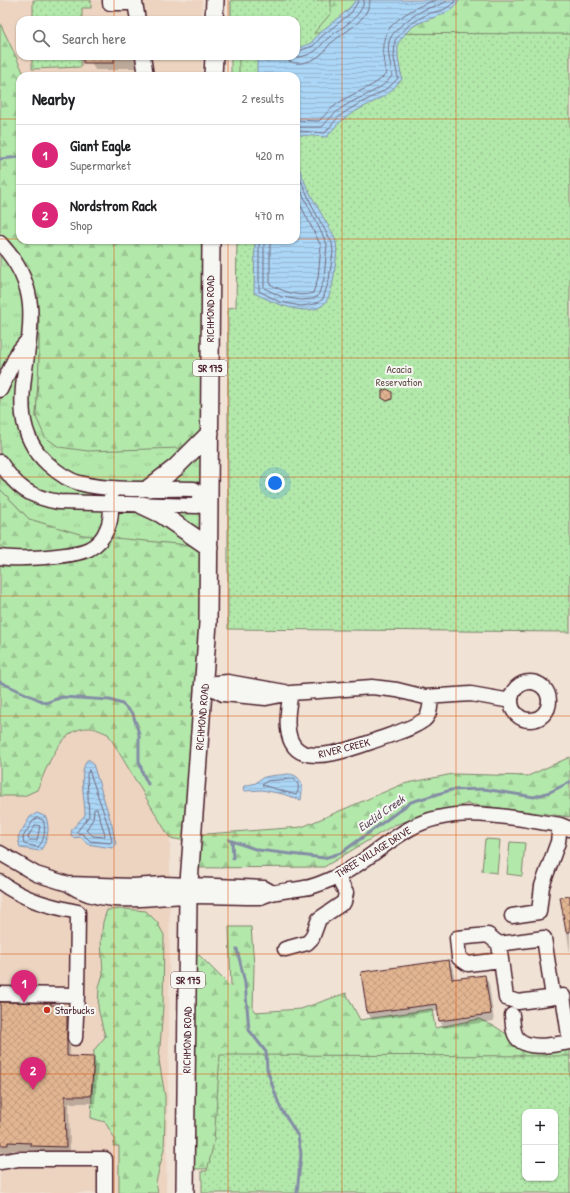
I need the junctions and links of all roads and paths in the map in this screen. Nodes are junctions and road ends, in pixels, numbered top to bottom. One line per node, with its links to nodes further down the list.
1 (110, 0): 3 (street)
2 (215, 0): 5 (main road)
3 (135, 2): 4 (street)
4 (137, 16)
5 (214, 16)
6 (144, 60): 8 (street)
7 (214, 60): 9 (main road)
8 (145, 72)
9 (213, 72)
10 (0, 244): 12 (street)
11 (211, 244): 14 (main road, RICHMOND ROAD / SR 175)
12 (28, 340): 13 (street); 16 (street)
13 (0, 390)
14 (210, 433): 17 (main road); 20 (main road, RICHMOND ROAD / SR 175)
15 (0, 462): 18 (street)
16 (111, 487): 17 (street); 18 (street)
17 (150, 488): 19 (street)
18 (111, 504): 19 (street); 21 (street)
19 (142, 505): 20 (main road)
20 (209, 547): 22 (main road, RICHMOND ROAD / SR 175)
21 (0, 557)
22 (205, 684): 23 (street); 31 (main road, RICHMOND ROAD / SR 175)
23 (291, 693): 24 (street); 24 (street, RIVER CREEK)
24 (431, 697): 25 (street)
25 (511, 701)
26 (565, 827): 28 (street, THREE VILLAGE DRIVE); 34 (street)
27 (0, 852): 30 (street)
28 (337, 876): 31 (street, THREE VILLAGE DRIVE); 36 (street)
29 (0, 882): 33 (street)
30 (68, 884): 31 (street); 32 (street)
31 (189, 891): 32 (street); 46 (main road, RICHMOND ROAD / SR 175)
32 (97, 896): 33 (street)
33 (78, 912): 39 (street)
34 (512, 916)
35 (499, 944): 37 (street); 37 (street); 40 (street)
36 (285, 949)
37 (501, 960): 40 (street)
38 (0, 994): 39 (street)
39 (77, 994): 42 (street)
40 (553, 997): 43 (street)
41 (512, 1015): 43 (street)
42 (75, 1038)
43 (570, 1042)
44 (0, 1162): 45 (street)
45 (104, 1193)
46 (185, 1193)

